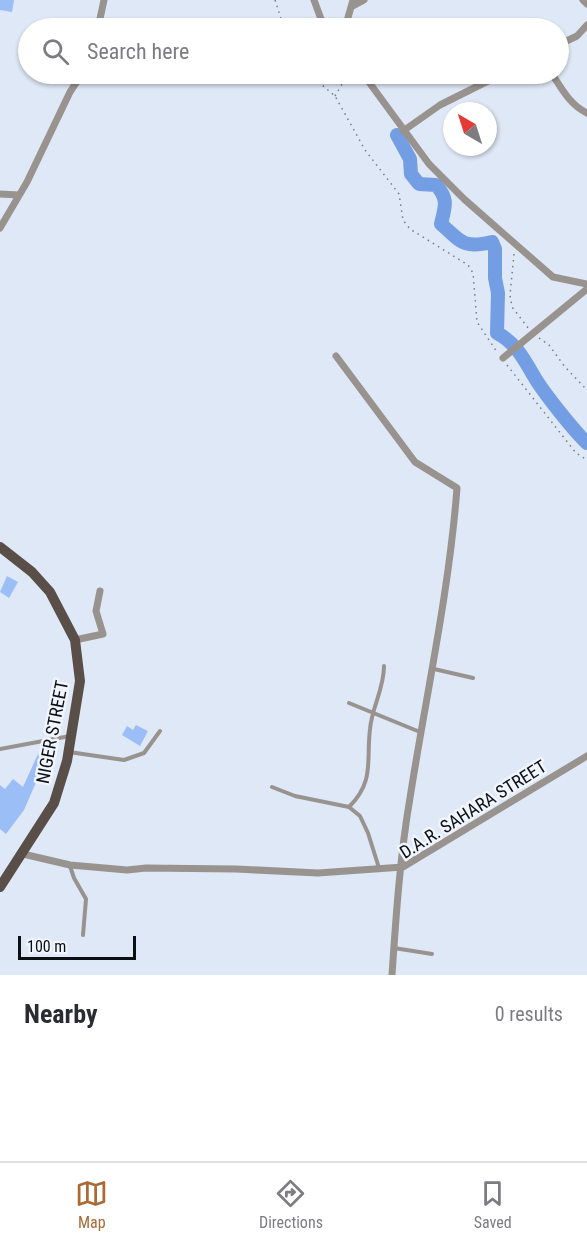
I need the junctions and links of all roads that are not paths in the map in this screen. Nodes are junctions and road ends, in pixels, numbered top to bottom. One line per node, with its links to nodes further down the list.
1 (104, 0): 7 (street)
2 (314, 0): 8 (street)
3 (364, 0): 5 (street)
4 (583, 0): 6 (street)
5 (352, 3): 9 (street)
6 (587, 4)
7 (100, 18)
8 (321, 18)
9 (348, 18)
10 (587, 25): 11 (street)
11 (569, 40)
12 (74, 84): 19 (street)
13 (370, 84): 17 (street)
14 (482, 84): 17 (street)
15 (559, 84): 16 (street)
16 (587, 113)
17 (403, 131): 21 (street)
18 (0, 194): 19 (street)
19 (19, 195): 20 (street)
20 (0, 228)
21 (587, 284)
22 (587, 288): 24 (street)
23 (336, 356): 29 (street)
24 (502, 358)
25 (0, 547): 27 (main road)
26 (100, 591): 27 (street)
27 (75, 640): 35 (main road, NIGER STREET)
28 (384, 666): 32 (lane)
29 (434, 669): 30 (lane); 34 (street)
30 (473, 678)
31 (349, 703): 32 (lane)
32 (375, 714): 34 (lane); 40 (lane)
33 (160, 731): 37 (lane)
34 (421, 732): 43 (street)
35 (72, 735): 36 (lane); 37 (main road, NIGER STREET)
36 (0, 749)
37 (69, 752): 41 (main road, NIGER STREET)
38 (587, 756): 43 (street, D.A.R. SAHARA STREET)
39 (272, 787): 40 (lane)
40 (349, 807): 44 (lane)
41 (23, 854): 42 (street); 45 (main road, NIGER STREET)
42 (70, 865): 44 (street); 47 (lane)
43 (403, 867): 44 (street); 48 (street, D.A.R. SAHARA STREET)
44 (379, 868)
45 (4, 874): 46 (main road, NIGER STREET)
46 (0, 886)
47 (84, 935)
48 (394, 948): 49 (lane); 50 (street, D.A.R. SAHARA STREET)
49 (432, 954)
50 (392, 975)

